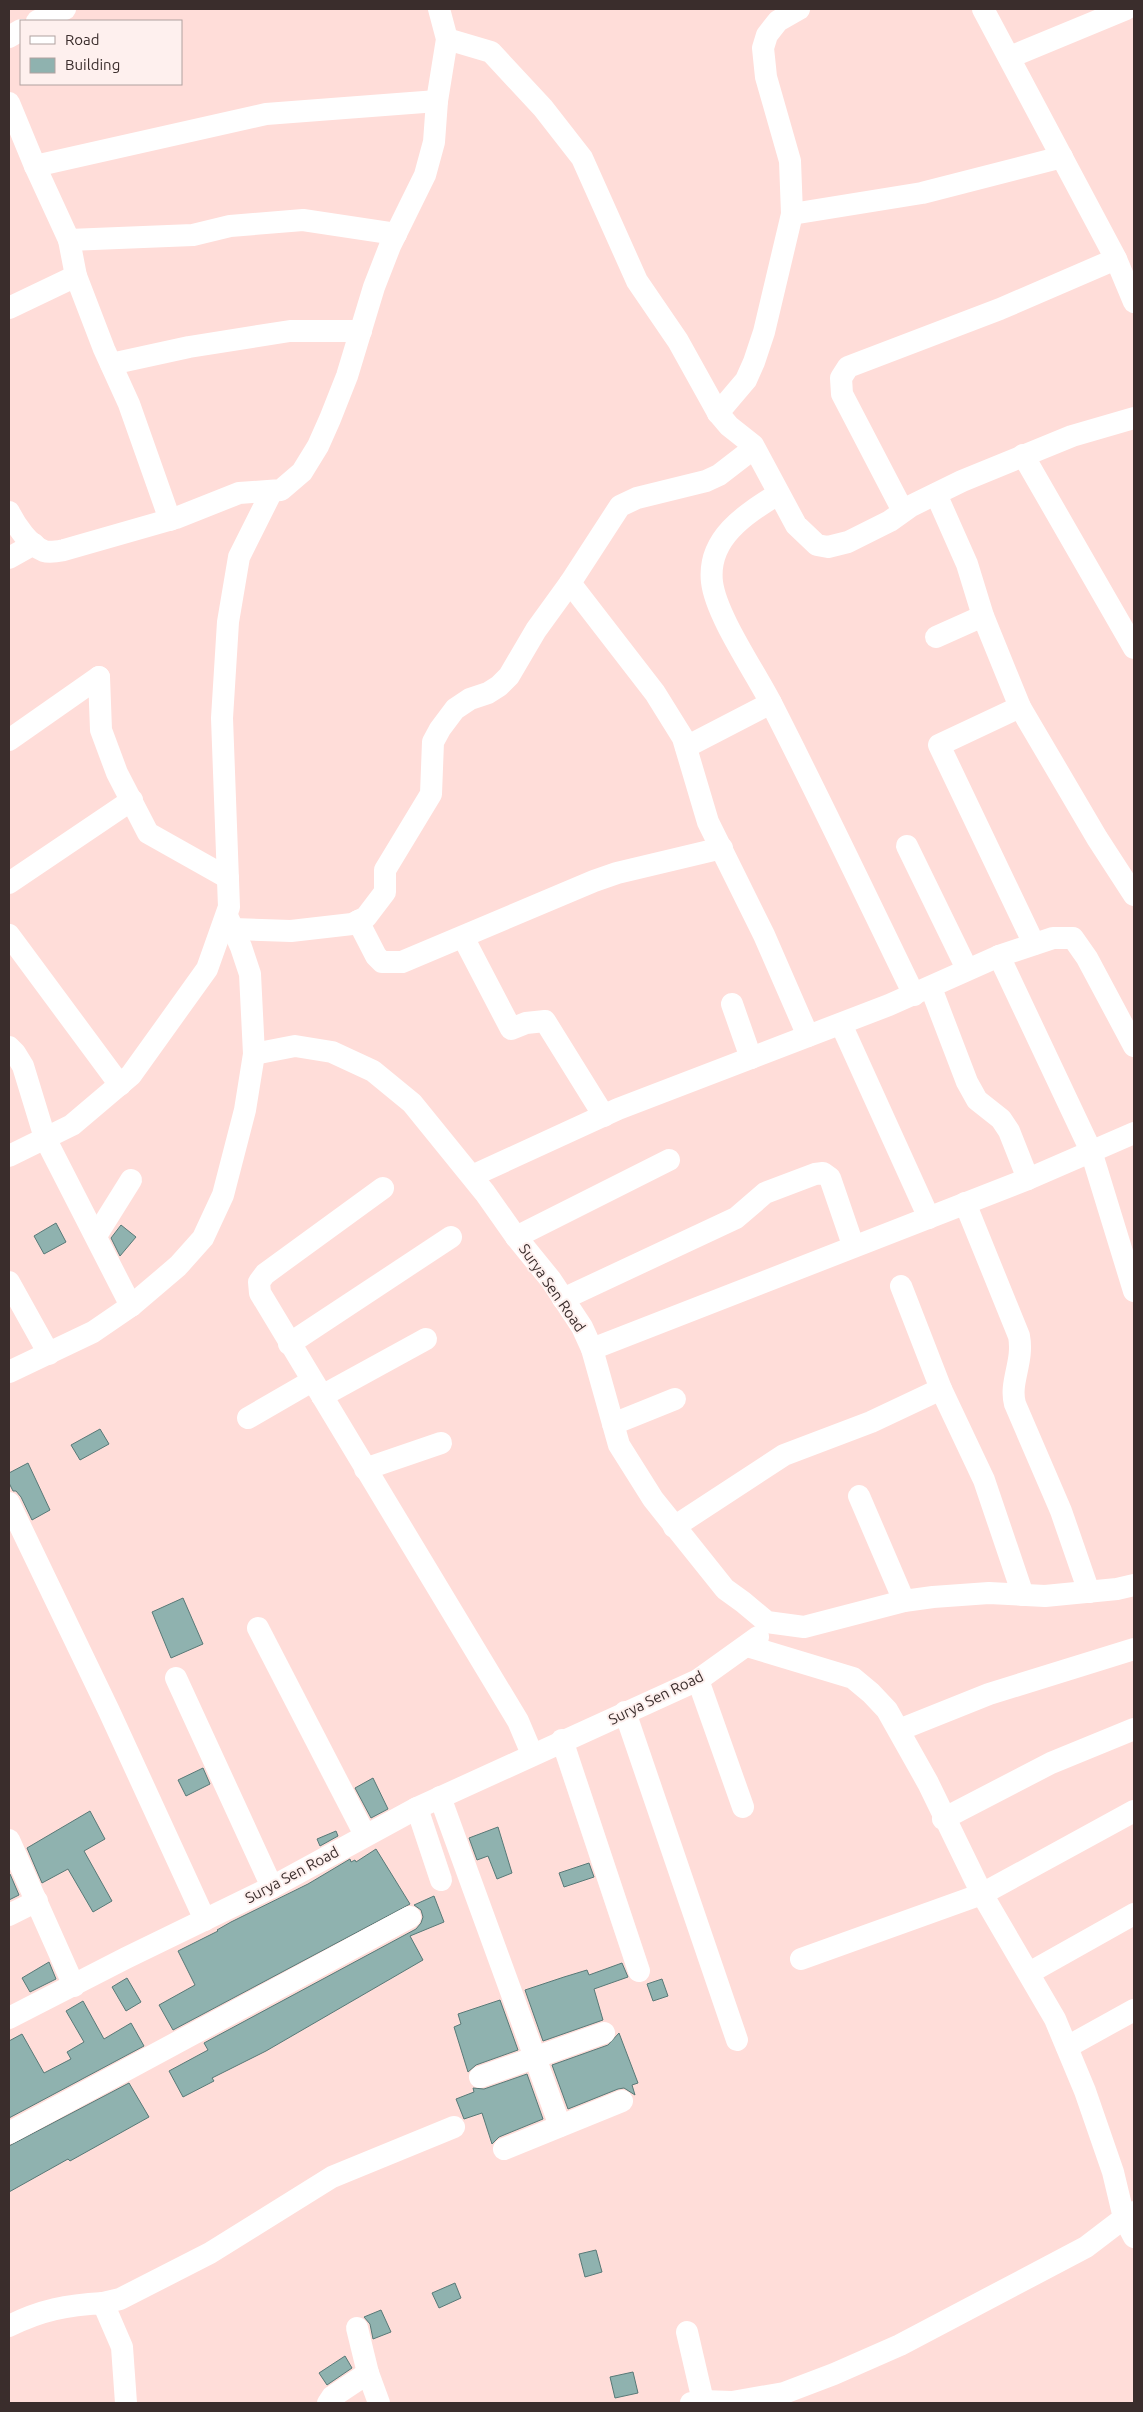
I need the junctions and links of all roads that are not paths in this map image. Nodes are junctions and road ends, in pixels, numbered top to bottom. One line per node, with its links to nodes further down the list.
1 (65, 9): 6 (street)
2 (438, 9): 9 (street)
3 (799, 9): 16 (street)
4 (984, 9): 10 (street)
5 (1126, 9): 10 (street)
6 (39, 20)
7 (20, 31): 8 (street)
8 (9, 37)
9 (447, 39): 11 (street); 25 (street)
10 (1010, 57): 14 (street)
11 (437, 101): 15 (street); 17 (street)
12 (9, 103): 13 (street)
13 (14, 129): 15 (street)
14 (1062, 157): 16 (street); 19 (street)
15 (34, 166): 18 (street)
16 (792, 214): 25 (street)
17 (396, 234): 18 (street); 23 (street)
18 (69, 240): 20 (street)
19 (1116, 259): 21 (street); 32 (street)
20 (76, 276): 22 (street); 24 (street)
21 (1134, 302)
22 (9, 308)
23 (361, 331): 24 (street); 29 (street)
24 (111, 364): 34 (street)
25 (718, 413): 27 (street)
26 (1134, 418): 28 (street)
27 (754, 448): 30 (street); 37 (street)
28 (1023, 455): 31 (street); 40 (street)
29 (272, 491): 34 (street); 48 (street)
30 (778, 494): 32 (street); 41 (street)
31 (936, 494): 32 (street); 38 (street)
32 (903, 511)
33 (9, 512): 35 (street)
34 (170, 520): 35 (street)
35 (34, 544): 36 (street)
36 (9, 558)
37 (570, 583): 44 (street); 51 (street)
38 (983, 616): 39 (street); 42 (street)
39 (936, 636)
40 (1134, 648)
41 (771, 703): 44 (street); 58 (street)
42 (1020, 707): 50 (street); 55 (street)
43 (11, 735): 45 (street)
44 (686, 747): 47 (street)
45 (132, 800): 48 (street); 49 (street)
46 (907, 846): 57 (street)
47 (722, 848): 54 (street); 61 (street)
48 (228, 878): 52 (street)
49 (9, 883)
50 (1134, 895)
51 (358, 921): 52 (street); 54 (street)
52 (230, 922): 64 (street); 66 (street)
53 (9, 935): 66 (street)
54 (463, 937): 67 (street)
55 (1034, 944): 56 (street); 63 (street)
56 (999, 956): 57 (street); 70 (street)
57 (967, 969): 58 (street)
58 (923, 991): 60 (street); 74 (street)
59 (732, 1004): 65 (street)
60 (841, 1024): 61 (street); 78 (street)
61 (808, 1036): 65 (street)
62 (9, 1046): 69 (street)
63 (1134, 1046)
64 (254, 1054): 73 (street, Surya Sen Road); 87 (street)
65 (751, 1058): 67 (street)
66 (120, 1086): 69 (street)
67 (604, 1116): 73 (street)
68 (1134, 1132): 70 (street)
69 (45, 1138): 71 (street); 79 (street)
70 (1091, 1151): 74 (street); 85 (street)
71 (9, 1156)
72 (669, 1160): 80 (street)
73 (472, 1176): 80 (street, Surya Sen Road)
74 (1028, 1179): 77 (street)
75 (131, 1180): 79 (street)
76 (383, 1188): 89 (street)
77 (965, 1203): 78 (street); 104 (street)
78 (929, 1218): 82 (street)
79 (96, 1236): 87 (street)
80 (516, 1237): 86 (street, Surya Sen Road)
81 (451, 1238): 89 (street)
82 (854, 1245): 86 (street); 90 (street)
83 (9, 1282): 91 (street)
84 (900, 1286): 94 (street)
85 (1134, 1291)
86 (563, 1299): 90 (street, Surya Sen Road)
87 (131, 1306): 91 (street)
88 (426, 1339): 93 (street)
89 (289, 1344): 93 (street)
90 (592, 1349): 97 (street, Surya Sen Road)
91 (49, 1354): 92 (street)
92 (9, 1372)
93 (317, 1388): 96 (street); 99 (street)
94 (941, 1389): 102 (street); 105 (street)
95 (675, 1399): 97 (street)
96 (248, 1418)
97 (613, 1424): 102 (street, Surya Sen Road)
98 (441, 1443): 99 (street)
99 (365, 1469): 117 (street)
100 (859, 1496): 106 (street)
101 (9, 1503): 132 (street)
102 (674, 1527): 107 (street, Surya Sen Road)
103 (1134, 1585): 104 (street)
104 (1089, 1592): 105 (street)
105 (1023, 1595): 106 (street)
106 (904, 1601): 107 (street)
107 (775, 1624): 109 (street, Surya Sen Road)
108 (258, 1628): 123 (street)
109 (747, 1646): 112 (street, Surya Sen Road); 115 (street)
110 (1134, 1649): 115 (street)
111 (176, 1678): 126 (street)
112 (698, 1680): 113 (street, Surya Sen Road); 119 (street)
113 (625, 1712): 116 (street, Surya Sen Road); 140 (street)
114 (1134, 1729): 122 (street)
115 (899, 1730): 122 (street)
116 (562, 1740): 117 (street, Surya Sen Road); 134 (street)
117 (532, 1754): 118 (street, Surya Sen Road)
118 (440, 1797): 120 (street, Surya Sen Road); 142 (street)
119 (743, 1807)
120 (417, 1808): 123 (street, Surya Sen Road); 125 (street)
121 (1134, 1811): 127 (street)
122 (944, 1818): 127 (street)
123 (365, 1835): 126 (street, Surya Sen Road)
124 (9, 1840): 128 (street)
125 (441, 1880)
126 (272, 1887): 132 (street, Surya Sen Road)
127 (982, 1894): 133 (street); 135 (street)
128 (37, 1901): 130 (street); 136 (street)
129 (1134, 1914): 135 (street)
130 (9, 1915)
131 (410, 1918): 147 (street)
132 (205, 1920): 136 (street, Surya Sen Road)
133 (801, 1959)
134 (639, 1971)
135 (1029, 1973): 141 (street)
136 (74, 1986): 138 (street, Surya Sen Road)
137 (1134, 2010): 141 (street)
138 (9, 2018)
139 (604, 2033): 142 (street)
140 (737, 2040)
141 (1067, 2048): 149 (street)
142 (534, 2058): 143 (street); 145 (street)
143 (480, 2077)
144 (622, 2101): 145 (street)
145 (560, 2126): 148 (street)
146 (454, 2127): 150 (street)
147 (9, 2133)
148 (504, 2148)
149 (1131, 2222): 159 (street)
150 (103, 2303): 151 (street); 156 (street)
151 (9, 2326)
152 (357, 2328): 154 (street)
153 (687, 2332): 155 (street)
154 (368, 2373): 157 (street); 158 (street)
155 (697, 2402): 159 (street)
156 (126, 2403)
157 (328, 2403)
158 (379, 2403)
159 (732, 2403)

